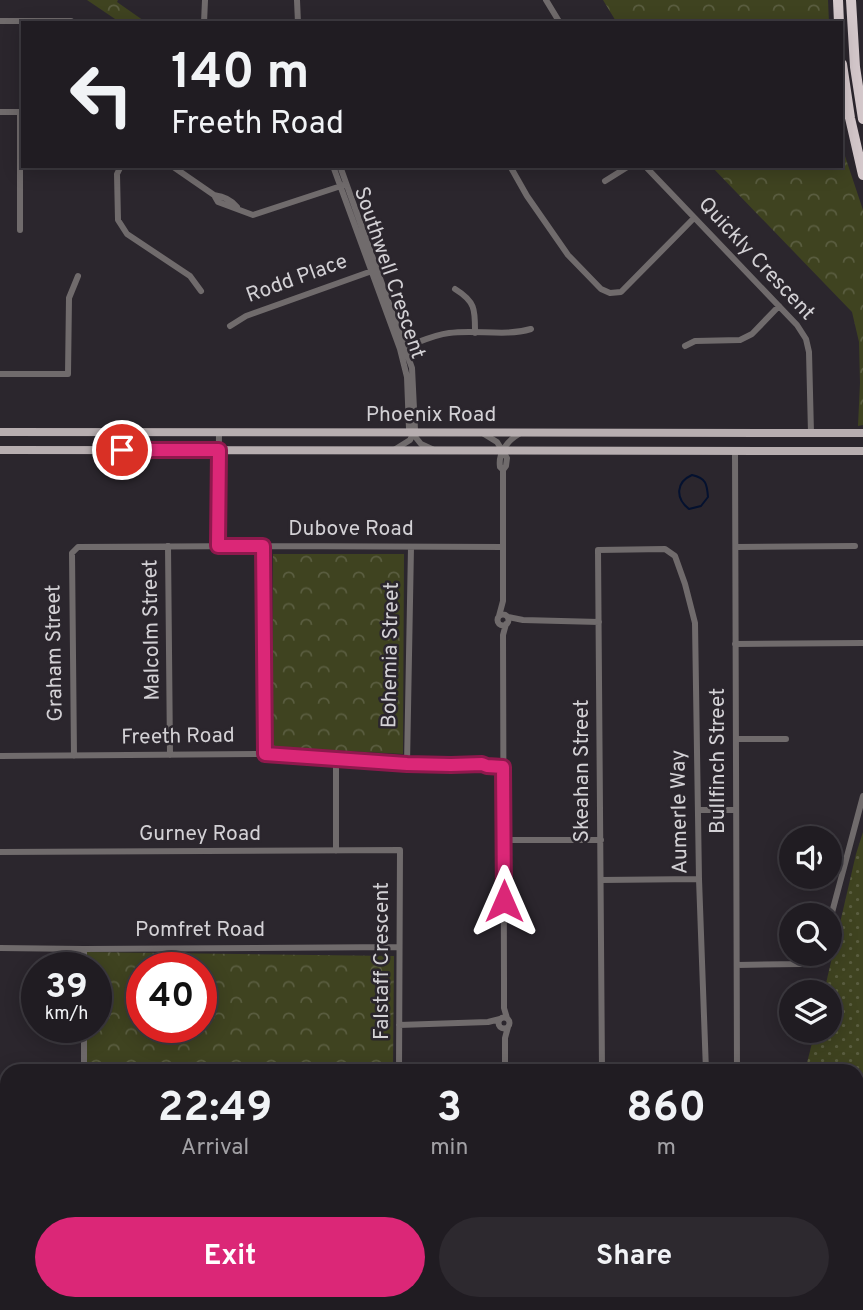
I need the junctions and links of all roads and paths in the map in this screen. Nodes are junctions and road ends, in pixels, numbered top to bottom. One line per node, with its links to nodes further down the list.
1 (205, 0): 8 (street)
2 (297, 0): 9 (street)
3 (546, 0): 10 (street)
4 (838, 0): 11 (highway)
5 (851, 0): 15 (highway)
6 (71, 20): 7 (street)
7 (0, 21)
8 (205, 21)
9 (298, 21)
10 (559, 21)
11 (839, 21)
12 (843, 71): 23 (highway)
13 (0, 112): 14 (street)
14 (21, 112): 27 (street)
15 (863, 119)
16 (120, 168): 31 (street)
17 (175, 168): 25 (street)
18 (334, 168): 25 (street, Southwell Crescent)
19 (340, 168): 25 (street, Southwell Crescent)
20 (511, 168): 26 (street)
21 (626, 168): 24 (street)
22 (647, 168): 26 (street, Quickly Crescent)
23 (863, 175)
24 (605, 181)
25 (343, 185): 28 (street, Southwell Crescent)
26 (694, 218): 32 (street, Quickly Crescent)
27 (20, 230)
28 (374, 270): 33 (street, Rodd Place); 37 (street, Southwell Crescent)
29 (78, 276): 38 (street)
30 (455, 289): 35 (street)
31 (201, 291)
32 (779, 306): 36 (street); 44 (street, Quickly Crescent)
33 (230, 326)
34 (531, 329): 35 (street)
35 (475, 333): 37 (street)
36 (685, 346)
37 (402, 348): 41 (street, Southwell Crescent)
38 (0, 374)
39 (0, 432): 40 (main road, Phoenix Road)
40 (219, 432): 41 (main road, Phoenix Road); 47 (street)
41 (413, 433): 42 (main road, Phoenix Road); 48 (street); 50 (street)
42 (482, 433): 43 (main road, Phoenix Road); 49 (street)
43 (520, 433): 44 (main road, Phoenix Road); 49 (street)
44 (811, 433): 45 (main road, Phoenix Road)
45 (863, 433)
46 (0, 450): 47 (main road, Phoenix Road)
47 (219, 450): 48 (main road, Phoenix Road); 53 (street)
48 (394, 450): 50 (main road, Phoenix Road)
49 (504, 450): 50 (main road, Phoenix Road); 51 (main road, Phoenix Road); 58 (street)
50 (436, 451)
51 (735, 451): 52 (main road, Phoenix Road); 59 (street, Bullfinch Street)
52 (863, 451)
53 (218, 546): 54 (street, Dubove Road); 56 (street, Dubove Road)
54 (263, 546): 57 (street, Dubove Road); 68 (street)
55 (855, 546): 59 (street)
56 (168, 547): 60 (street, Dubove Road); 69 (street, Malcolm Street)
57 (411, 547): 58 (street, Dubove Road); 73 (street, Bohemia Street)
58 (503, 547): 62 (street)
59 (736, 547): 65 (street, Bullfinch Street)
60 (75, 550): 71 (street, Graham Street)
61 (675, 556): 63 (street, Skeahan Street); 76 (street, Aumerle Way)
62 (505, 620): 63 (street); 74 (street)
63 (599, 622): 79 (street, Skeahan Street)
64 (863, 643): 65 (street)
65 (735, 644): 66 (street, Bullfinch Street)
66 (736, 739): 67 (street); 77 (street, Bullfinch Street)
67 (786, 739)
68 (265, 754): 69 (street, Freeth Road); 72 (street, Freeth Road)
69 (170, 755): 71 (street, Freeth Road)
70 (0, 756): 71 (street, Freeth Road)
71 (74, 756)
72 (336, 759): 73 (street, Freeth Road); 81 (street)
73 (407, 764): 74 (street, Freeth Road)
74 (504, 764): 78 (street)
75 (863, 796): 85 (street)
76 (698, 810): 77 (street); 83 (street, Aumerle Way)
77 (736, 810): 90 (street, Bullfinch Street)
78 (504, 840): 79 (street); 91 (street)
79 (601, 840): 84 (street, Skeahan Street)
80 (400, 850): 81 (street, Gurney Road); 86 (street, Falstaff Crescent)
81 (336, 851): 82 (street, Gurney Road)
82 (0, 852)
83 (699, 879): 84 (street); 98 (street, Aumerle Way)
84 (601, 880): 97 (street, Skeahan Street)
85 (835, 903)
86 (399, 947): 88 (street, Pomfret Road); 92 (street, Falstaff Crescent)
87 (0, 948): 88 (street, Pomfret Road)
88 (84, 949)
89 (779, 964): 90 (street)
90 (737, 965): 99 (street, Bullfinch Street)
91 (503, 1023): 92 (street); 96 (street)
92 (399, 1025): 95 (street, Falstaff Crescent)
93 (84, 1043): 94 (street)
94 (84, 1064)
95 (399, 1064)
96 (505, 1064)
97 (603, 1064)
98 (706, 1064)
99 (737, 1064)

